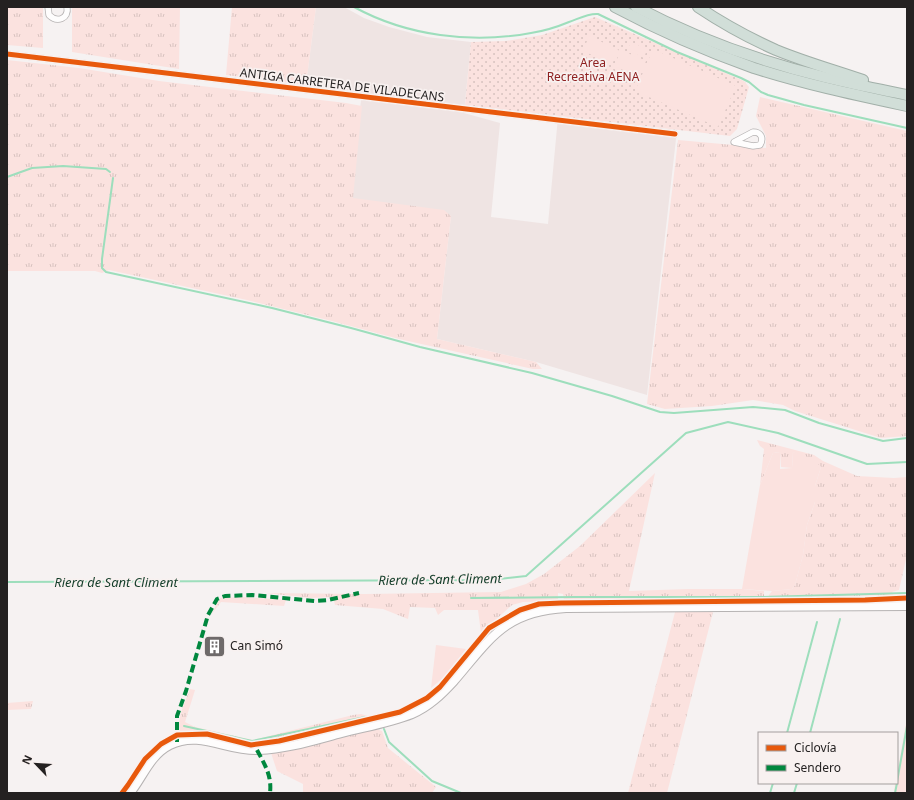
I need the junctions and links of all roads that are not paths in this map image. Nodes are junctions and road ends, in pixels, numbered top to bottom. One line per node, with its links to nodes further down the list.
1 (48, 7): 2 (street)
2 (67, 7)
3 (615, 7): 8 (highway)
4 (636, 7): 7 (highway)
5 (698, 7): 7 (highway)
6 (7, 54): 9 (street, ANTIGA CARRETERA DE VILADECANS)
7 (906, 94)
8 (907, 106)
9 (675, 134)
10 (907, 606): 11 (main road)
11 (130, 793)

